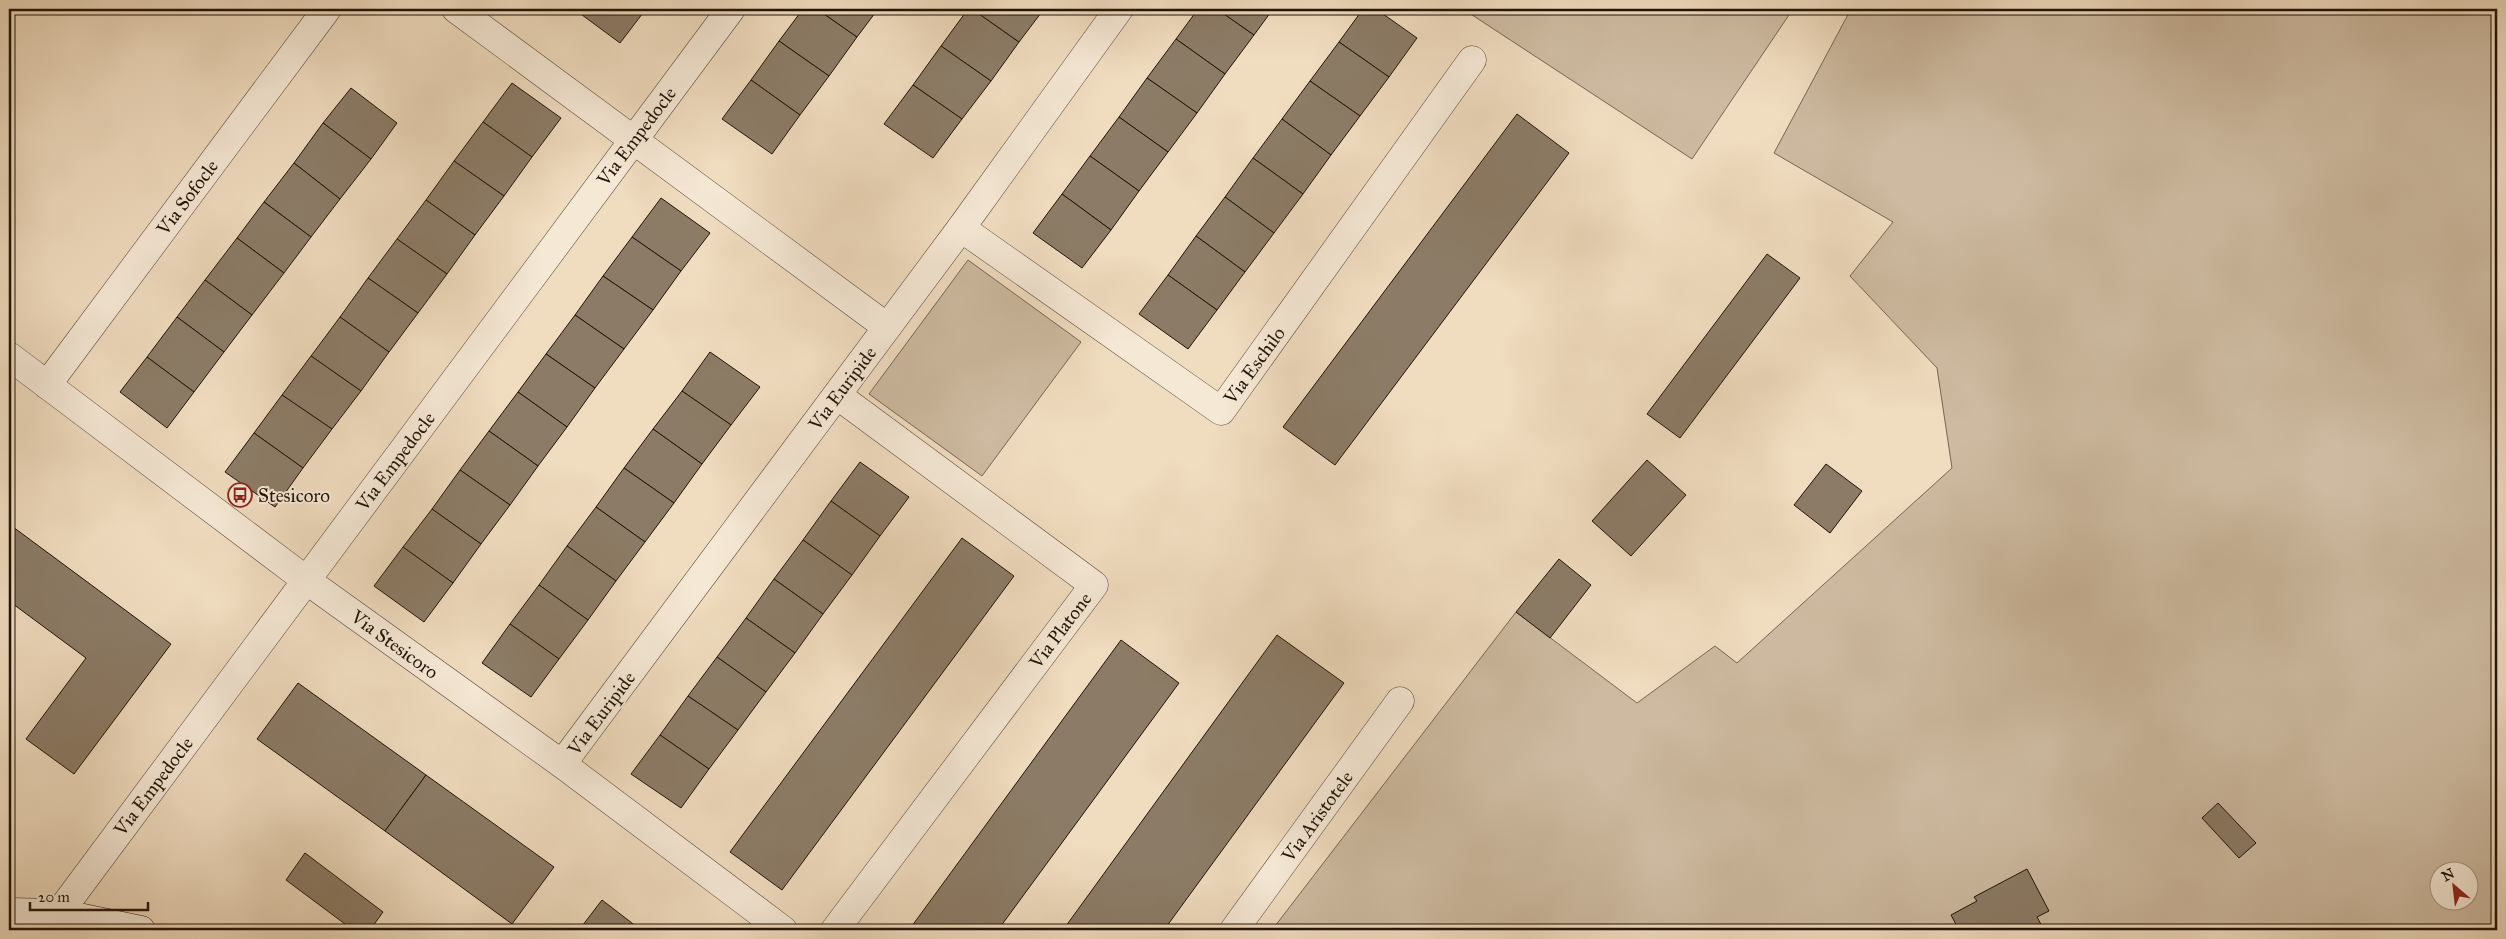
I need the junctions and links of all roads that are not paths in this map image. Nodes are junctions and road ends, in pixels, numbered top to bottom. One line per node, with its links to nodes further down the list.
1 (327, 9): 10 (street, Via Sofocle)
2 (456, 9): 6 (street)
3 (731, 9): 6 (street, Via Empedocle)
4 (1119, 9): 7 (street, Via Euripide)
5 (1472, 60): 7 (street, Via Eschilo)
6 (633, 140): 8 (street); 12 (street, Via Empedocle)
7 (961, 228): 8 (street, Via Euripide)
8 (887, 327): 11 (street, Via Euripide)
9 (9, 356): 10 (street, Via Stesicoro)
10 (48, 386): 12 (street, Via Stesicoro)
11 (837, 395): 14 (street, Via Euripide); 19 (street, Via Platone)
12 (306, 580): 14 (street, Via Stesicoro); 16 (street, Via Empedocle)
13 (1400, 702): 20 (street, Via Aristotele)
14 (562, 764): 18 (street, Via Stesicoro)
15 (9, 912): 16 (street)
16 (59, 914): 17 (street)
17 (141, 930)
18 (783, 930)
19 (835, 930)
20 (1234, 930)

